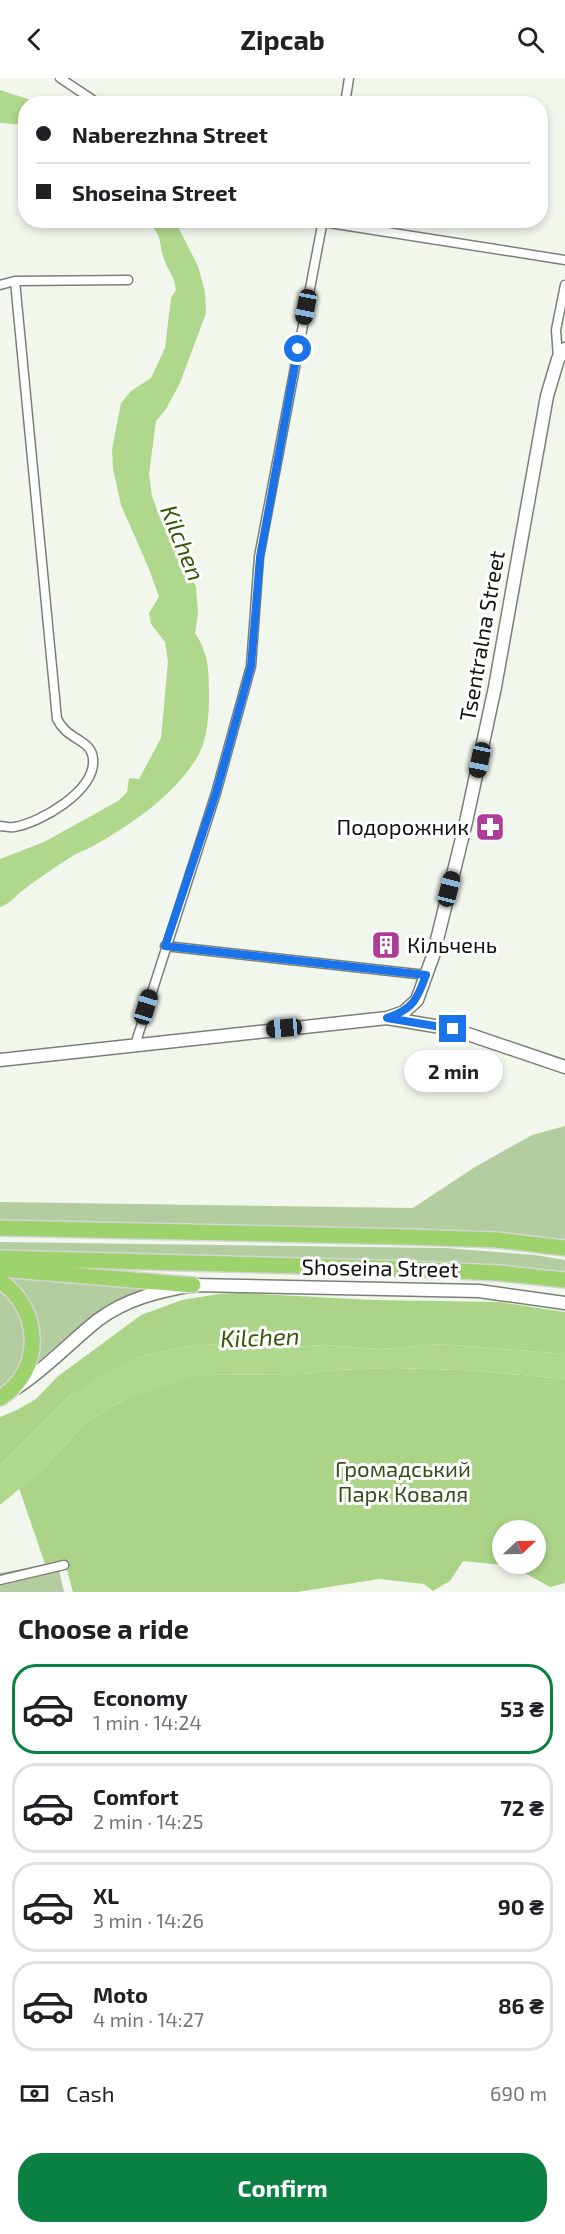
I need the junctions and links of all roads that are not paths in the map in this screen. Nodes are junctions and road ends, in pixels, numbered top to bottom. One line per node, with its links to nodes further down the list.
1 (60, 78): 3 (street)
2 (349, 78): 4 (street)
3 (87, 96)
4 (346, 96)
5 (322, 228): 14 (street)
6 (366, 228): 7 (street)
7 (565, 260)
8 (128, 280): 9 (street)
9 (15, 281): 10 (street); 13 (street)
10 (0, 285)
11 (565, 285): 12 (street)
12 (562, 354): 15 (main road, Tsentralna Street)
13 (0, 826)
14 (165, 946): 15 (street); 17 (street)
15 (426, 975): 16 (main road, Tsentralna Street)
16 (387, 1018): 17 (main road); 19 (main road)
17 (135, 1045): 18 (main road)
18 (0, 1060)
19 (565, 1067)
20 (0, 1228): 21 (highway)
21 (565, 1248)
22 (0, 1258): 24 (highway)
23 (0, 1269): 26 (highway)
24 (565, 1280)
25 (0, 1281): 28 (highway)
26 (193, 1285): 27 (main road, Shoseina Street); 28 (main road, Shoseina Street)
27 (565, 1303)
28 (4, 1396)
29 (64, 1565): 30 (street)
30 (0, 1580)

